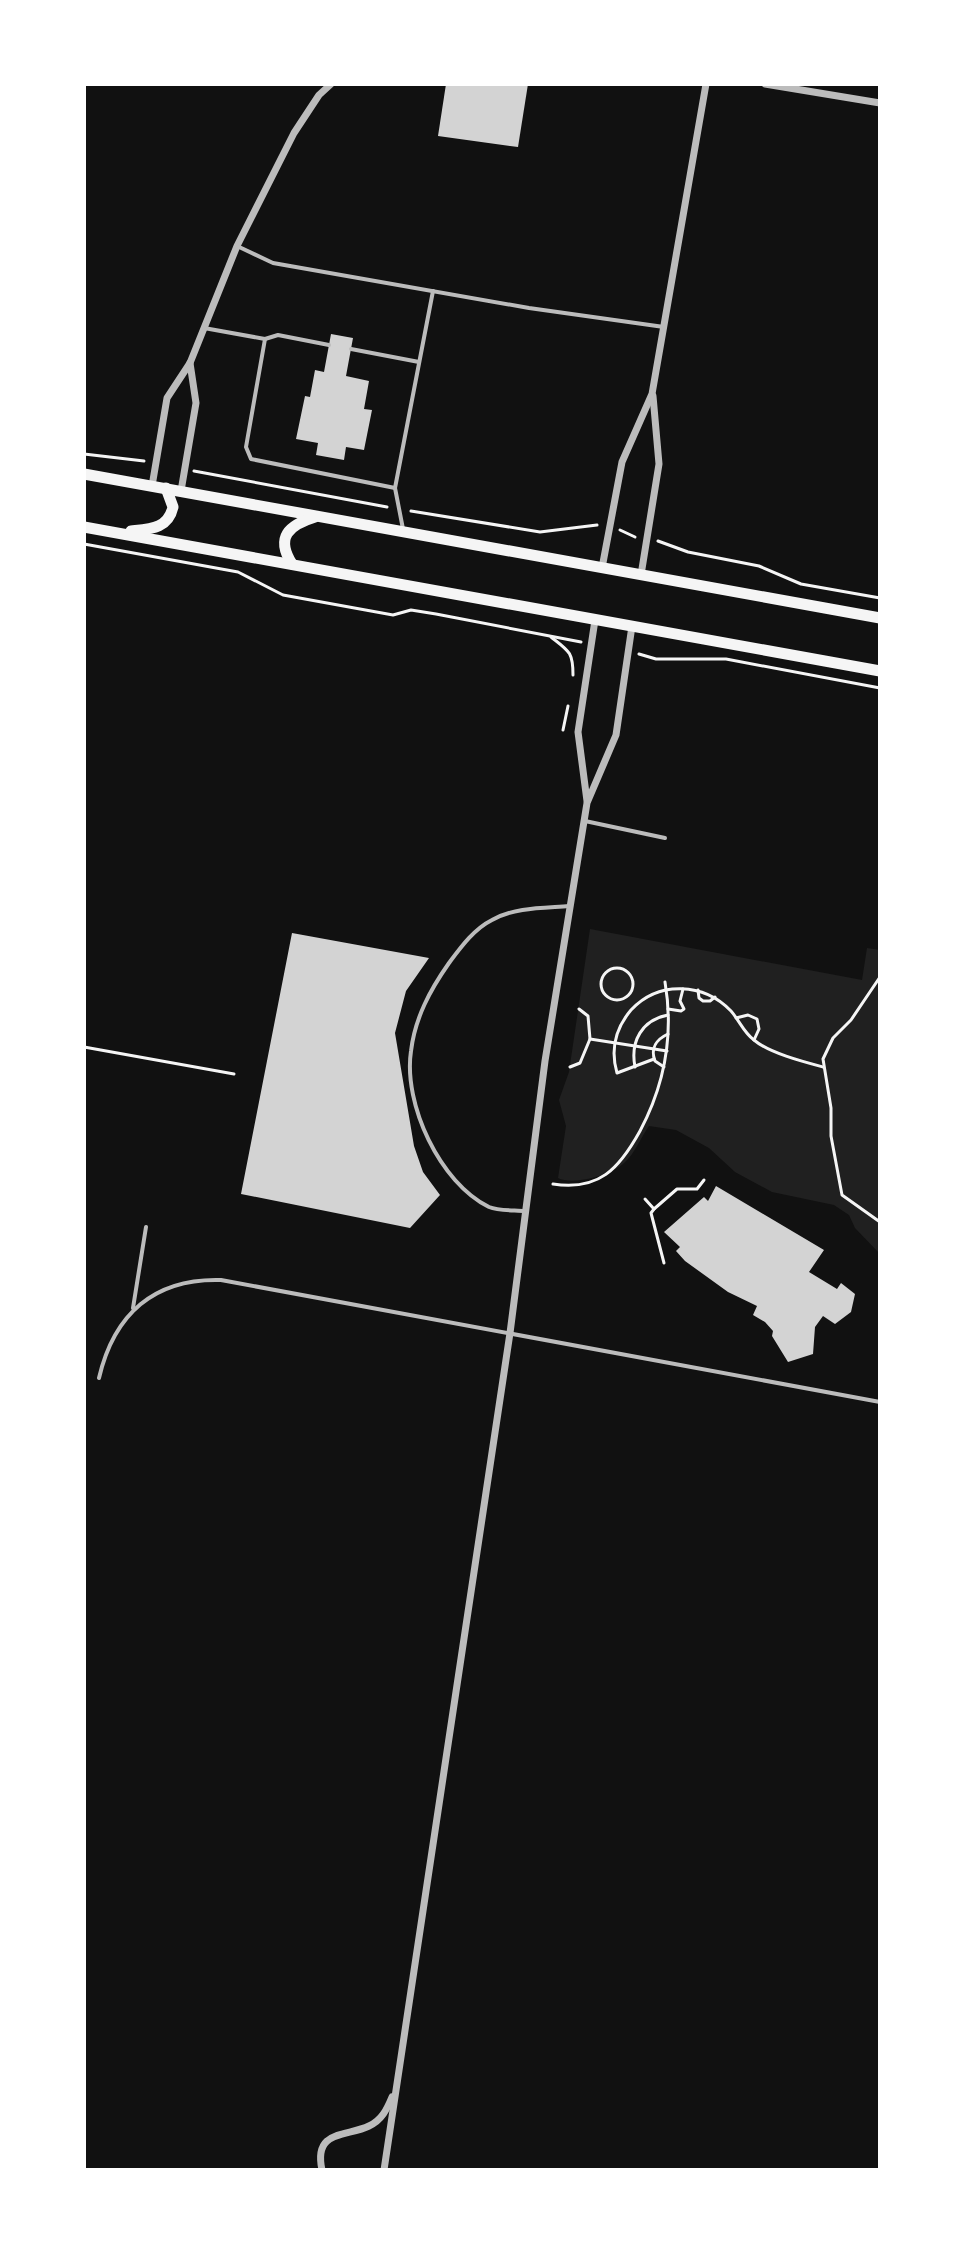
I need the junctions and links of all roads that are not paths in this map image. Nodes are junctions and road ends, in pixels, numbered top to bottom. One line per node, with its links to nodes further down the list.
1 (331, 84): 5 (street)
2 (706, 84): 8 (street)
3 (765, 84): 4 (street)
4 (880, 103)
5 (237, 246): 6 (lane); 7 (street)
6 (433, 291): 8 (lane); 12 (lane)
7 (203, 327): 9 (lane); 13 (street)
8 (664, 327): 14 (street)
9 (265, 339): 10 (lane); 18 (lane)
10 (329, 345)
11 (351, 349): 12 (lane)
12 (419, 362): 18 (lane)
13 (190, 363): 16 (street); 19 (street)
14 (652, 394): 25 (street); 26 (street)
15 (84, 474): 16 (main road)
16 (152, 486): 17 (main road)
17 (166, 488): 19 (main road); 23 (main road)
18 (395, 488): 22 (lane)
19 (181, 491): 20 (main road)
20 (320, 516): 22 (main road); 24 (main road)
21 (84, 527): 23 (main road)
22 (403, 531): 25 (main road)
23 (114, 532): 24 (main road)
24 (292, 564): 28 (main road)
25 (602, 568): 26 (main road)
26 (641, 575): 27 (main road)
27 (880, 618)
28 (595, 620): 29 (main road); 31 (street)
29 (632, 626): 30 (main road); 31 (street)
30 (880, 671)
31 (587, 803): 32 (street)
32 (584, 821): 33 (lane); 34 (street)
33 (665, 838)
34 (572, 906): 35 (street); 35 (lane)
35 (525, 1211): 38 (street)
36 (146, 1227): 37 (lane)
37 (133, 1309): 38 (lane); 39 (lane)
38 (510, 1333): 40 (lane); 41 (street)
39 (99, 1378)
40 (880, 1402)
41 (396, 2087): 42 (street); 43 (street)
42 (322, 2170)
43 (384, 2170)

